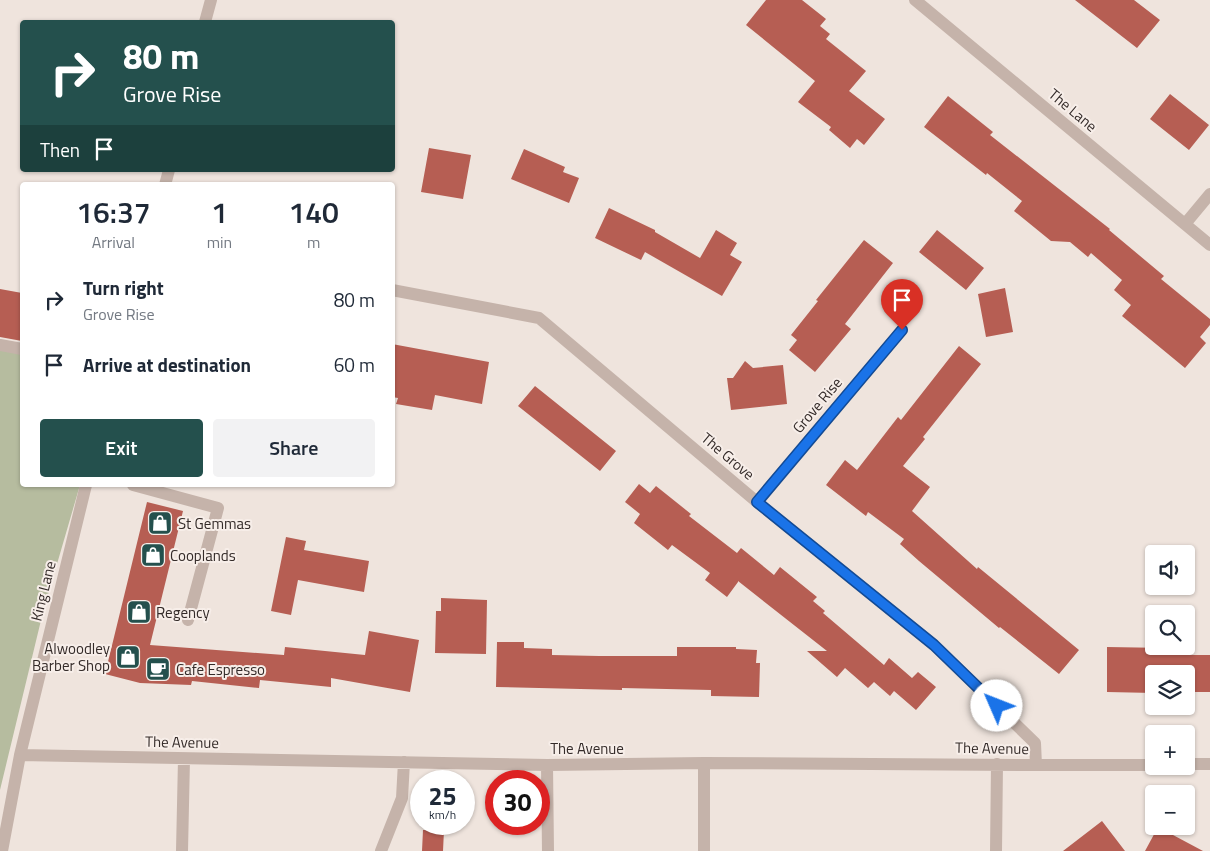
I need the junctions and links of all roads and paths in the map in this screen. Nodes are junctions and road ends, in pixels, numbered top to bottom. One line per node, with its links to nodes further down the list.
1 (211, 0): 3 (street)
2 (915, 0): 5 (street, The Lane)
3 (206, 20)
4 (1210, 194): 5 (street)
5 (1184, 224): 6 (street, The Lane)
6 (1210, 245)
7 (395, 291): 13 (street, The Grove)
8 (902, 330): 13 (street, Grove Rise)
9 (0, 345): 10 (street)
10 (20, 349)
11 (86, 487): 15 (street, King Lane)
12 (140, 487): 14 (street)
13 (757, 502): 24 (street, The Grove)
14 (188, 620)
15 (20, 756): 16 (street, The Avenue); 25 (street, King Lane)
16 (184, 758): 17 (street, The Avenue); 26 (street)
17 (404, 762): 19 (street, The Avenue); 27 (street)
18 (704, 763): 19 (street, The Avenue); 20 (street, The Avenue); 29 (street)
19 (547, 764): 28 (street)
20 (997, 764): 24 (street, The Avenue); 30 (street)
21 (1145, 764): 24 (street, The Avenue)
22 (1195, 764): 23 (street)
23 (1210, 764)
24 (1036, 765)
25 (2, 851)
26 (182, 851)
27 (382, 851)
28 (548, 851)
29 (704, 851)
30 (996, 851)

